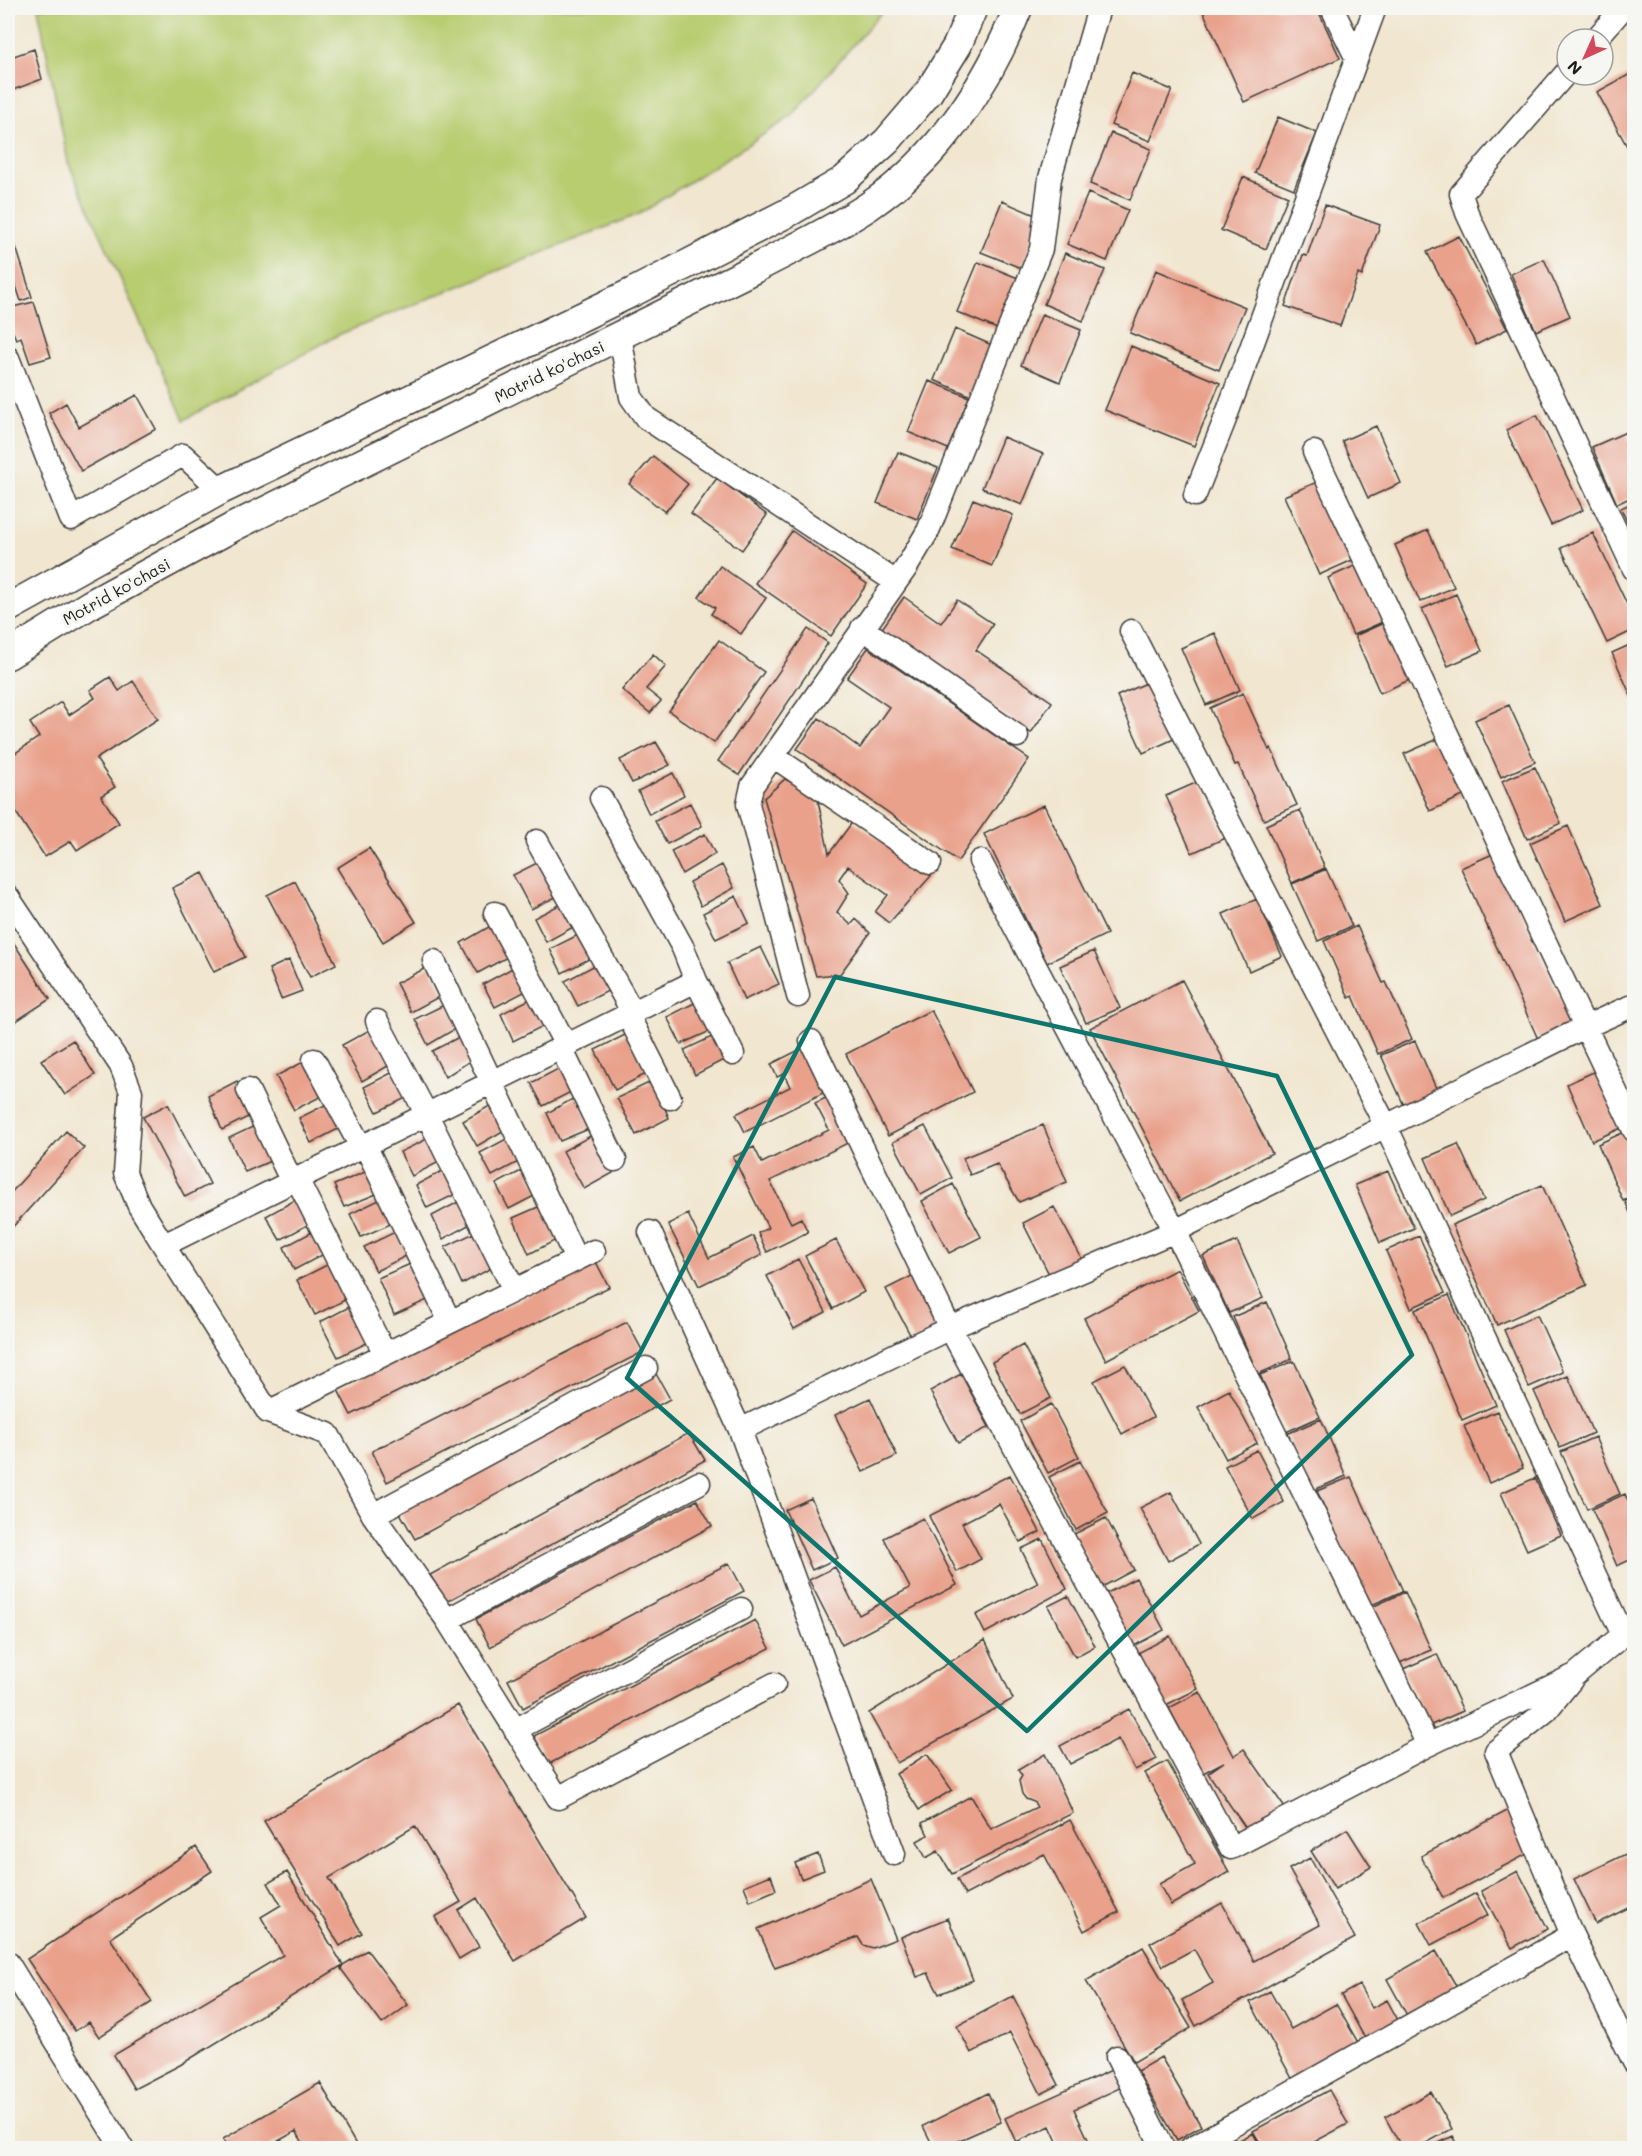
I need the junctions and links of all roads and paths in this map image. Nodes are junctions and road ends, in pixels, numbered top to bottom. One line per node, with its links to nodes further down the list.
1 (973, 8): 13 (main road, Motrid ko'chasi)
2 (1018, 8): 10 (main road, Motrid ko'chasi)
3 (1099, 8): 16 (street)
4 (1332, 8): 8 (street)
5 (1375, 8): 8 (street)
6 (1623, 8): 7 (street)
7 (1606, 27)
8 (1356, 57): 14 (street)
9 (1555, 86): 15 (street)
10 (620, 336): 16 (street); 20 (main road, Motrid ko'chasi)
11 (8, 358): 13 (street)
12 (1314, 452): 35 (street)
13 (221, 490): 17 (main road, Motrid ko'chasi)
14 (1195, 495)
15 (1635, 569)
16 (896, 582): 18 (street)
17 (8, 609)
18 (862, 628): 21 (street); 22 (street)
19 (1131, 631): 44 (street)
20 (8, 655)
21 (1017, 736)
22 (773, 756): 26 (street); 31 (street)
23 (602, 798): 30 (street)
24 (537, 841): 33 (street)
25 (980, 861): 49 (street)
26 (930, 863)
27 (8, 897): 51 (street)
28 (495, 913): 37 (street)
29 (434, 961): 40 (street)
30 (696, 981): 33 (street); 38 (street)
31 (798, 996)
32 (1635, 1005): 35 (street)
33 (630, 1014): 37 (street); 42 (street)
34 (377, 1021): 43 (street)
35 (1585, 1027): 44 (street); 45 (street)
36 (811, 1041): 54 (street)
37 (563, 1047): 40 (street); 47 (street)
38 (734, 1054)
39 (314, 1060): 46 (street)
40 (493, 1082): 43 (street); 52 (street)
41 (248, 1090): 48 (street)
42 (670, 1098)
43 (427, 1114): 46 (street); 52 (street)
44 (1386, 1126): 49 (street); 63 (street)
45 (1635, 1130)
46 (363, 1146): 48 (street); 53 (street)
47 (615, 1160)
48 (295, 1180): 51 (street); 55 (street)
49 (1175, 1231): 54 (street); 67 (street)
50 (650, 1232): 58 (street)
51 (164, 1245): 57 (street)
52 (514, 1290): 53 (street)
53 (450, 1322): 55 (street)
54 (950, 1328): 58 (street); 67 (street)
55 (386, 1354): 57 (street)
56 (646, 1368): 60 (street)
57 (268, 1412): 60 (street)
58 (740, 1430): 68 (street)
59 (699, 1483): 62 (street)
60 (373, 1515): 62 (street)
61 (741, 1609): 66 (street)
62 (447, 1620): 66 (street)
63 (1629, 1632): 64 (street)
64 (1575, 1675): 67 (street); 69 (street)
65 (774, 1684): 66 (street)
66 (515, 1730)
67 (1428, 1745)
68 (894, 1854)
69 (1572, 1935): 72 (street); 75 (street)
70 (8, 1963): 73 (street)
71 (1117, 2056): 74 (street)
72 (1635, 2062)
73 (122, 2148)
74 (1163, 2148)
75 (1191, 2148)

